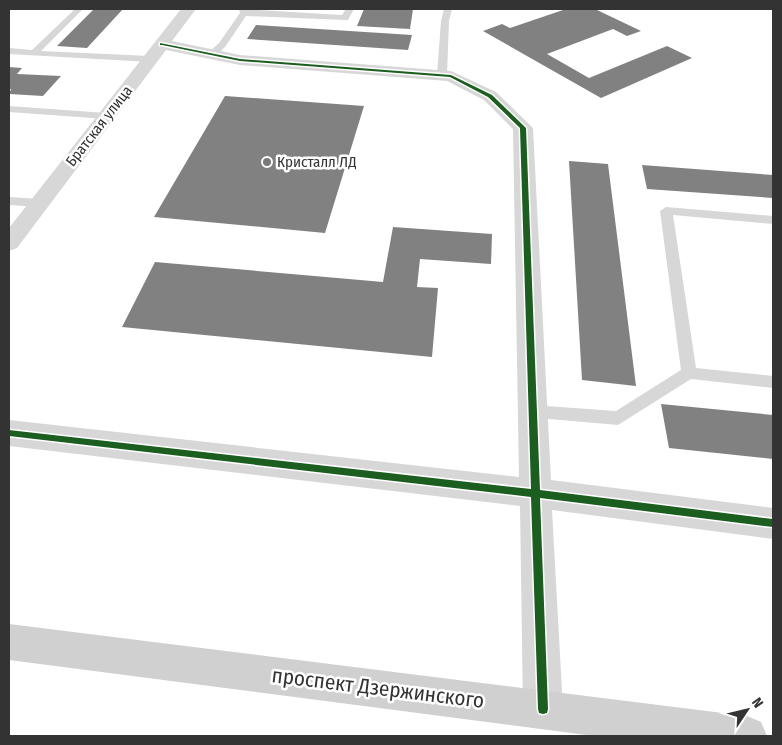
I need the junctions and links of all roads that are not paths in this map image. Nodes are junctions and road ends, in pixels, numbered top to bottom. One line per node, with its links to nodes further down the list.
1 (79, 9): 8 (lane)
2 (189, 9): 9 (street, Братская улица)
3 (350, 9): 6 (lane)
4 (448, 9): 11 (lane)
5 (244, 11): 6 (lane); 10 (lane)
6 (296, 12)
7 (9, 51): 8 (lane)
8 (34, 52): 9 (lane)
9 (156, 52): 10 (street); 13 (street, Братская улица)
10 (212, 54): 11 (street)
11 (442, 75): 20 (street)
12 (9, 109): 13 (lane)
13 (106, 116): 15 (street, Братская улица)
14 (9, 200): 15 (lane)
15 (40, 203): 17 (street, Братская улица)
16 (773, 220): 18 (lane)
17 (9, 243)
18 (689, 374): 19 (lane); 20 (lane)
19 (773, 382)
20 (532, 412): 22 (street)
21 (9, 433): 22 (street)
22 (535, 493): 23 (street); 25 (street)
23 (773, 523)
24 (9, 642): 25 (main road, проспект Дзержинского)
25 (542, 709): 26 (main road, проспект Дзержинского)
26 (747, 736)

